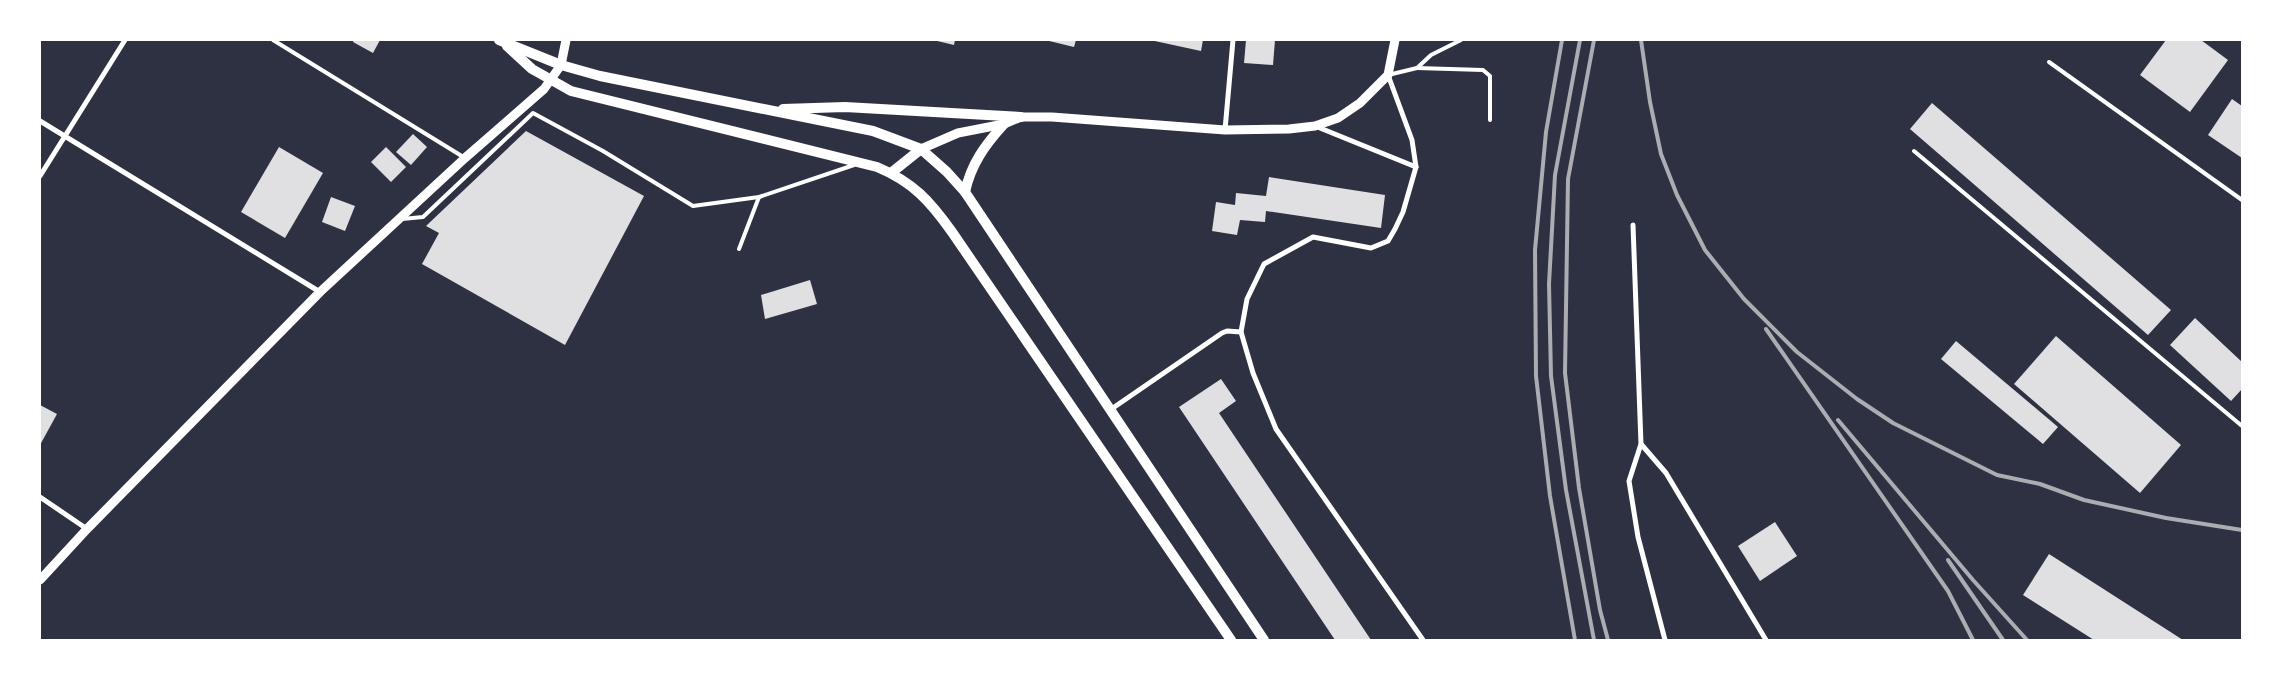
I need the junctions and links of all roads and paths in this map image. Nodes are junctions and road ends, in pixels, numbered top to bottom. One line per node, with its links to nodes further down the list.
1 (125, 40): 20 (street)
2 (273, 40): 23 (lane)
3 (566, 40): 9 (street)
4 (1233, 40): 19 (street)
5 (1395, 40): 11 (street)
6 (1462, 40): 10 (lane)
7 (501, 41): 9 (main road); 12 (main road)
8 (2049, 62): 30 (lane)
9 (561, 65): 12 (street); 13 (main road)
10 (1417, 68): 11 (lane); 16 (lane)
11 (1388, 75): 18 (street); 25 (street)
12 (551, 82): 23 (street); 24 (main road)
13 (765, 110): 14 (main road); 21 (main road)
14 (1022, 117): 17 (street); 19 (street)
15 (40, 120): 20 (street)
16 (1490, 120)
17 (1004, 124): 21 (street); 28 (main road)
18 (1315, 126): 19 (street); 25 (street)
19 (1225, 130)
20 (65, 136): 27 (street); 34 (street)
21 (921, 149): 26 (main road); 28 (main road)
22 (1914, 150): 37 (lane)
23 (465, 158): 31 (street)
24 (861, 163): 26 (main road); 29 (lane)
25 (1416, 167): 35 (street)
26 (891, 173): 42 (main road)
27 (40, 176)
28 (965, 192): 36 (main road)
29 (759, 197): 31 (lane); 33 (lane)
30 (2242, 200)
31 (399, 219): 34 (street)
32 (1633, 225): 38 (street)
33 (739, 249)
34 (320, 292): 40 (street)
35 (1241, 332): 36 (street); 44 (street)
36 (1110, 410): 43 (main road)
37 (2242, 426)
38 (1641, 444): 45 (street); 46 (street)
39 (40, 497): 40 (street)
40 (87, 529): 41 (street)
41 (40, 580)
42 (1231, 640)
43 (1264, 640)
44 (1423, 640)
45 (1665, 640)
46 (1766, 640)

